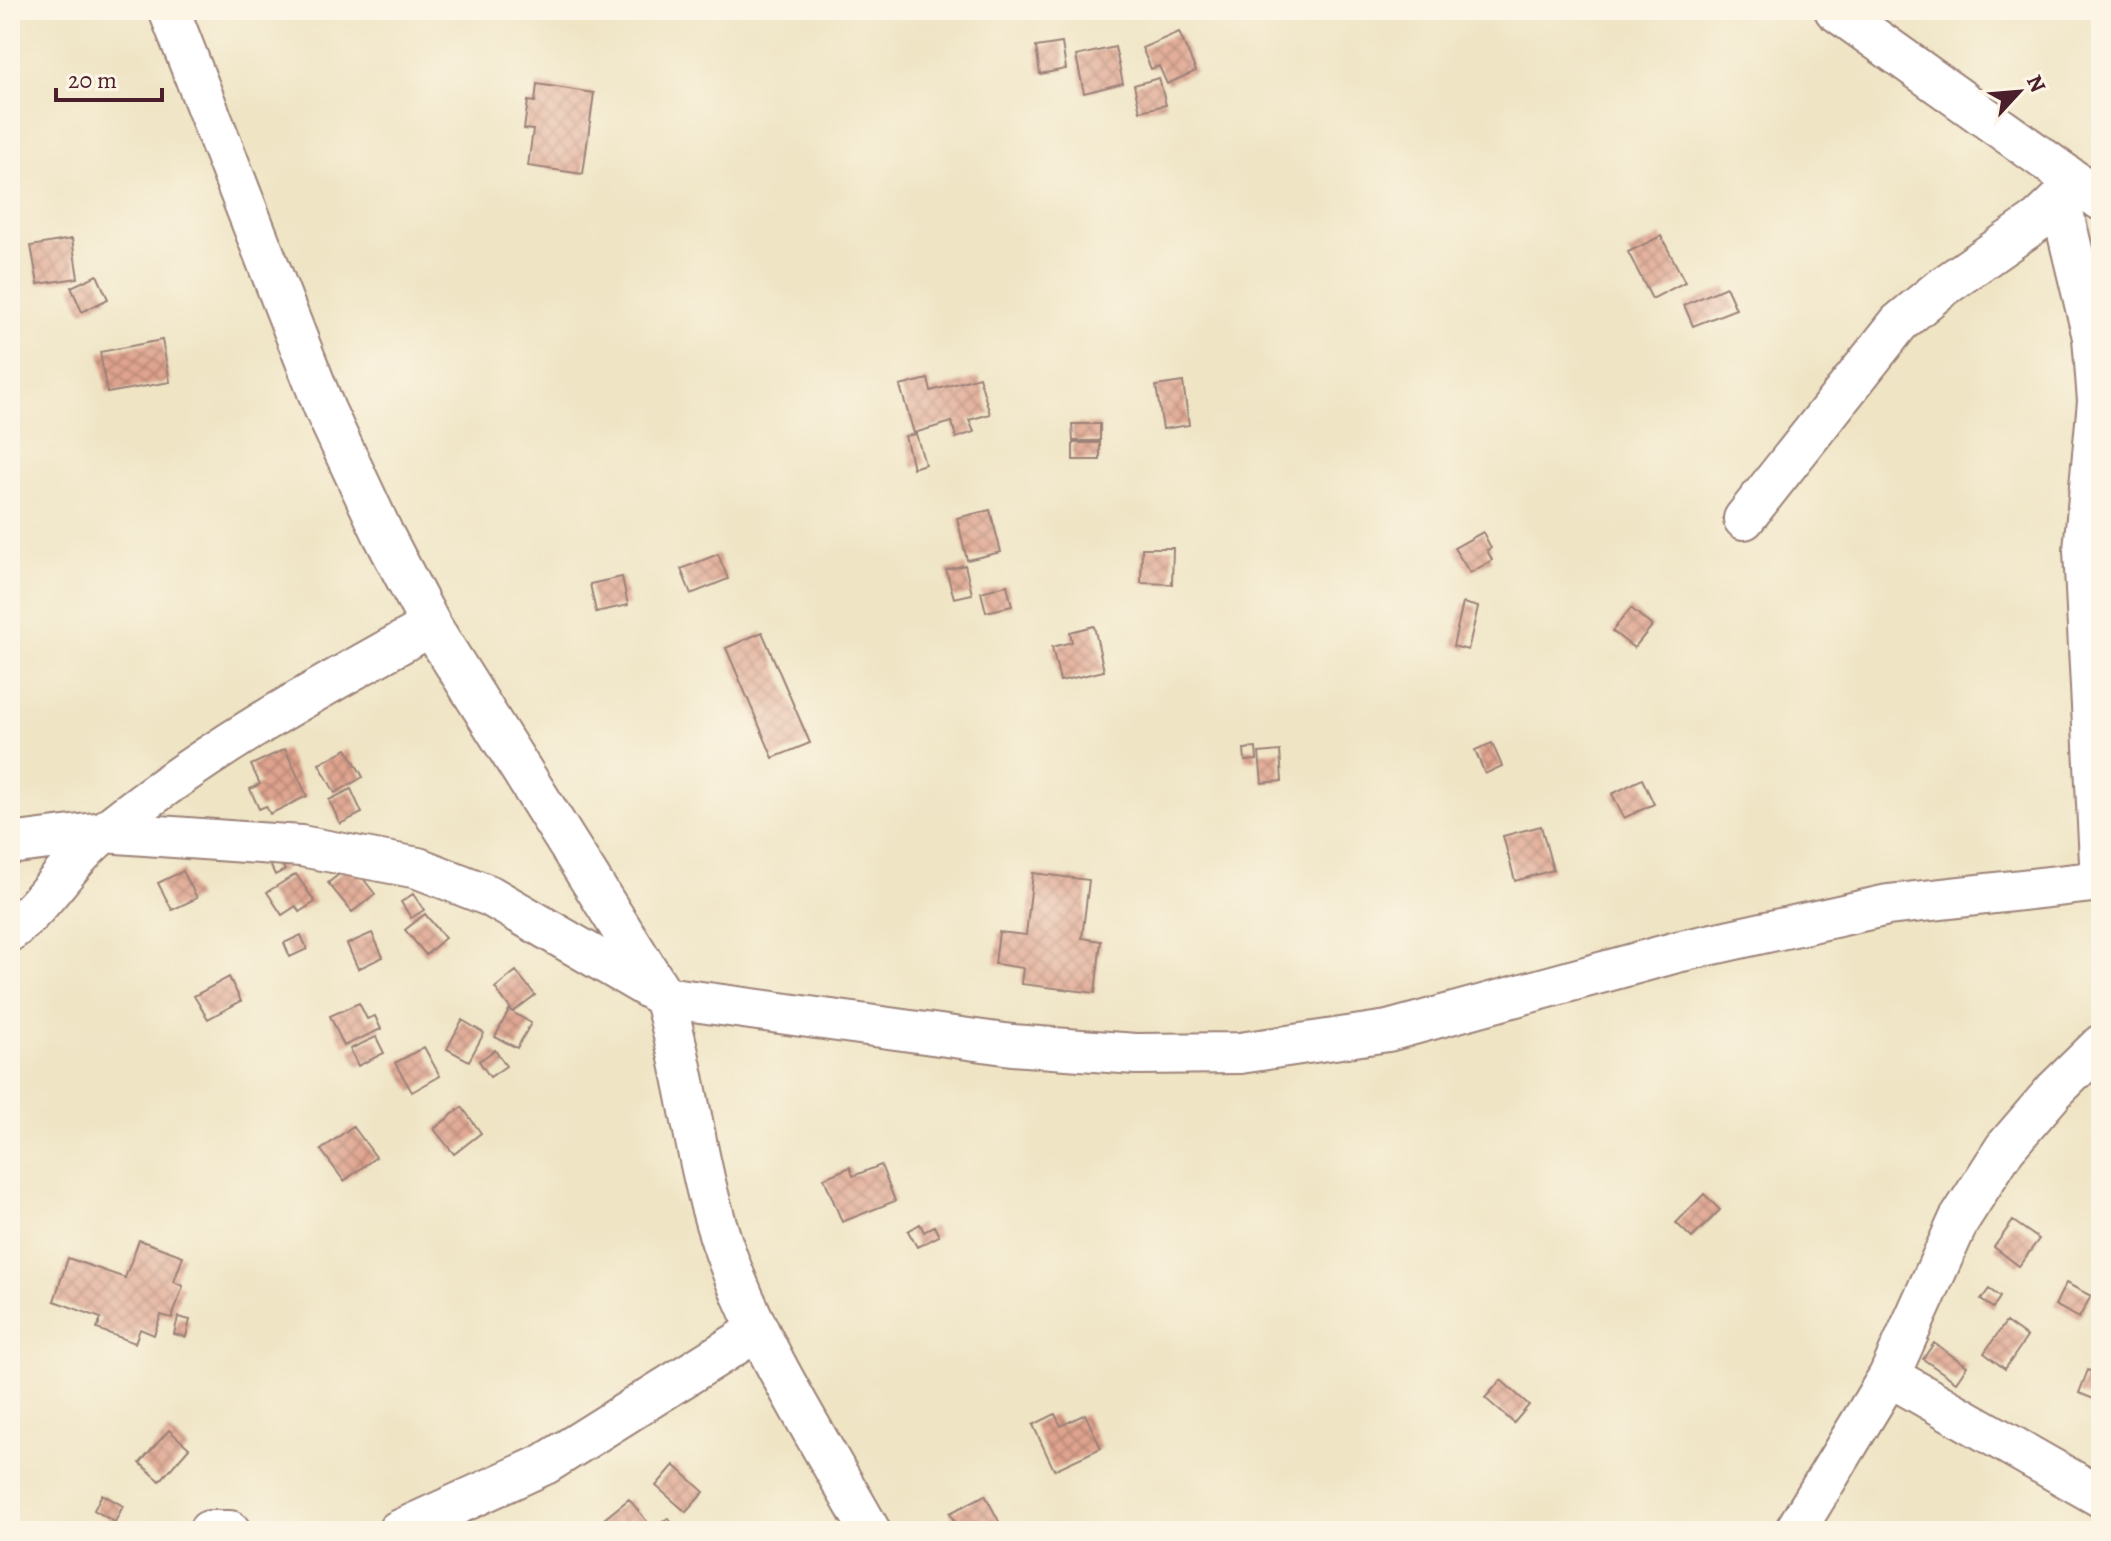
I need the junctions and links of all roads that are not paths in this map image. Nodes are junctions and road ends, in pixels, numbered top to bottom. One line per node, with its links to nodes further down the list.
1 (169, 10): 5 (street)
2 (1835, 10): 3 (street)
3 (2078, 194): 4 (street); 8 (street)
4 (1744, 519)
5 (431, 626): 6 (street); 10 (street)
6 (103, 832): 7 (street); 9 (street); 10 (street)
7 (10, 844)
8 (2101, 881): 10 (street)
9 (10, 931)
10 (664, 997): 12 (street)
11 (2101, 1045): 13 (street)
12 (757, 1331): 17 (street); 18 (street)
13 (1889, 1376): 14 (street); 19 (street)
14 (2101, 1497)
15 (209, 1531): 16 (street)
16 (230, 1531)
17 (398, 1531)
18 (870, 1531)
19 (1795, 1531)

